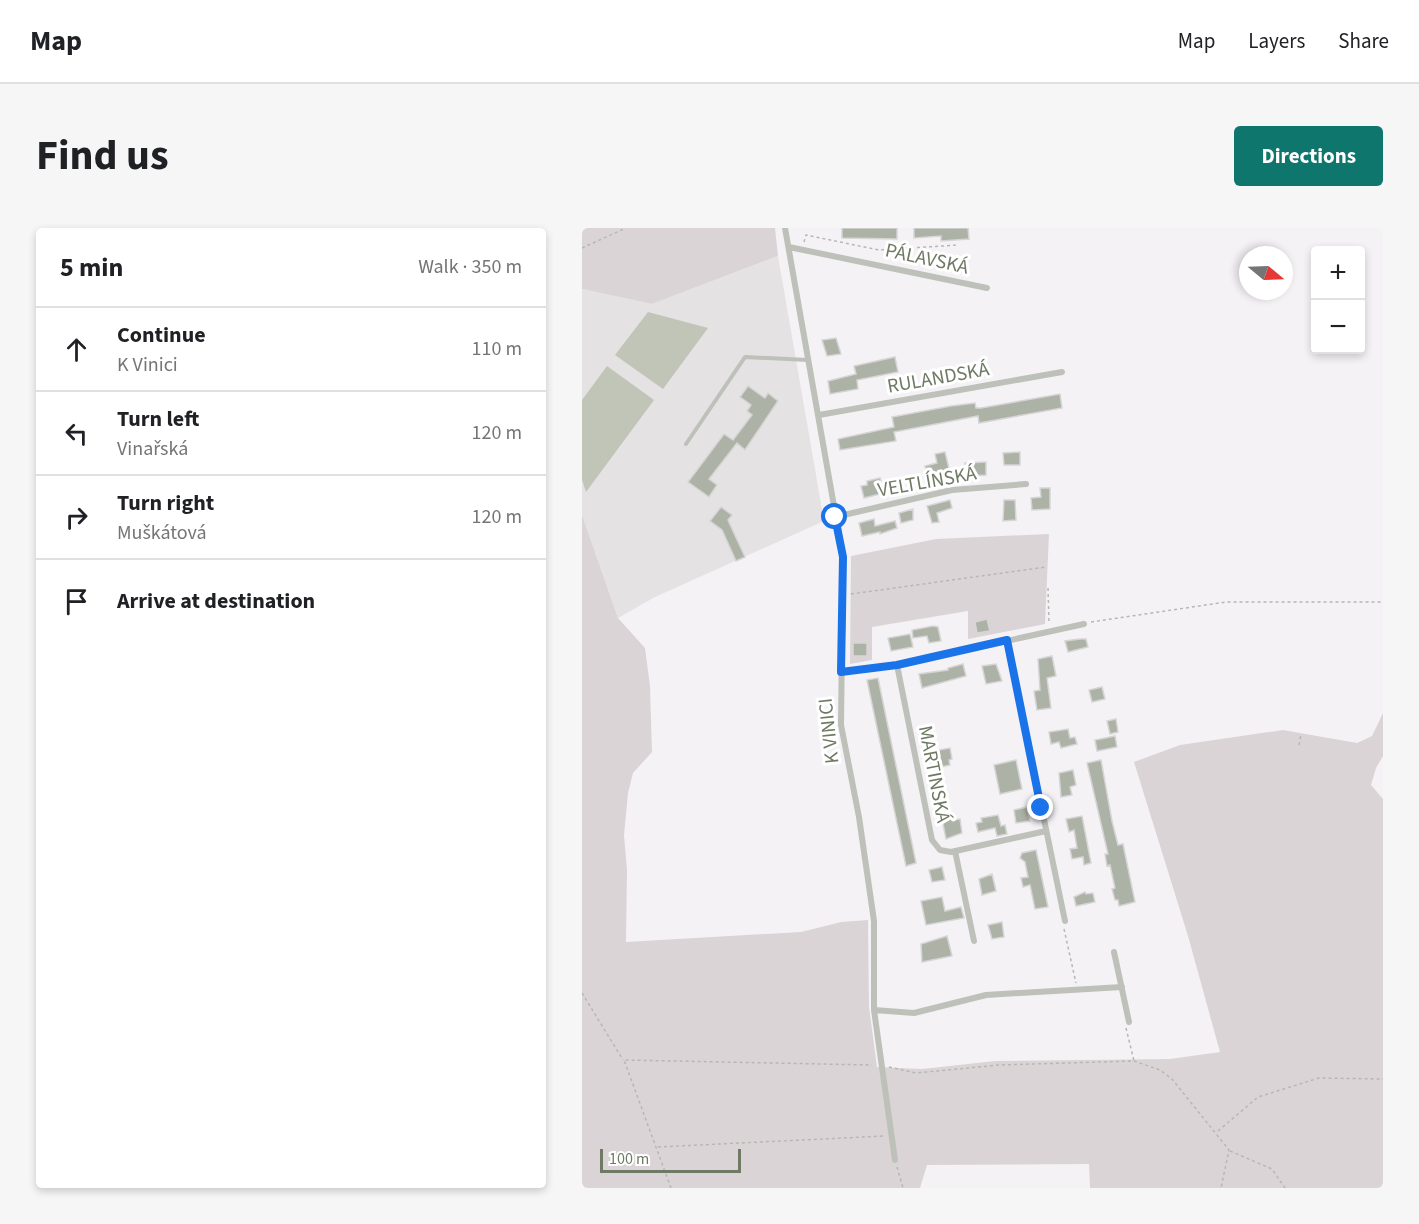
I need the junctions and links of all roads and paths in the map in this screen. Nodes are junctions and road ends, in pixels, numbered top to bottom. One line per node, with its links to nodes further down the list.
1 (626, 228): 6 (path)
2 (785, 228): 5 (street, K VINICI)
3 (804, 242): 4 (path)
4 (958, 245)
5 (789, 247): 7 (street, PÁLAVSKÁ); 8 (street, K VINICI)
6 (582, 248)
7 (987, 288)
8 (810, 360): 10 (street, K VINICI); 11 (lane)
9 (1062, 372): 10 (street, RULANDSKÁ)
10 (819, 415): 13 (street, K VINICI)
11 (686, 444)
12 (1026, 484): 13 (street, VELTLÍNSKÁ)
13 (835, 517): 16 (street, K VINICI)
14 (1046, 567): 16 (path)
15 (1048, 588): 19 (path)
16 (843, 596): 22 (street, K VINICI)
17 (1383, 602): 18 (path)
18 (1084, 624): 19 (street)
19 (1049, 631): 20 (street)
20 (1007, 640): 21 (street); 25 (street)
21 (897, 665): 22 (street); 26 (street, MARTINSKÁ)
22 (841, 672): 33 (street, K VINICI)
23 (1301, 734): 24 (path)
24 (1299, 745)
25 (1046, 831): 26 (street); 27 (street)
26 (955, 851): 28 (street)
27 (1064, 921): 31 (path)
28 (974, 941)
29 (1114, 952): 30 (street)
30 (1122, 987): 31 (street); 34 (street)
31 (1077, 990): 33 (street)
32 (582, 993): 35 (path)
33 (874, 1010): 37 (street, K VINICI)
34 (1129, 1022): 36 (path)
35 (624, 1060): 37 (path); 41 (path)
36 (1134, 1061): 37 (path); 39 (path)
37 (882, 1065): 40 (street, K VINICI)
38 (1383, 1079): 39 (path)
39 (1217, 1132): 42 (path)
40 (892, 1135): 41 (path); 43 (street, K VINICI)
41 (657, 1147): 44 (path)
42 (1229, 1150): 46 (path); 47 (path)
43 (896, 1161): 45 (path)
44 (671, 1188)
45 (903, 1188)
46 (1221, 1188)
47 (1285, 1188)

